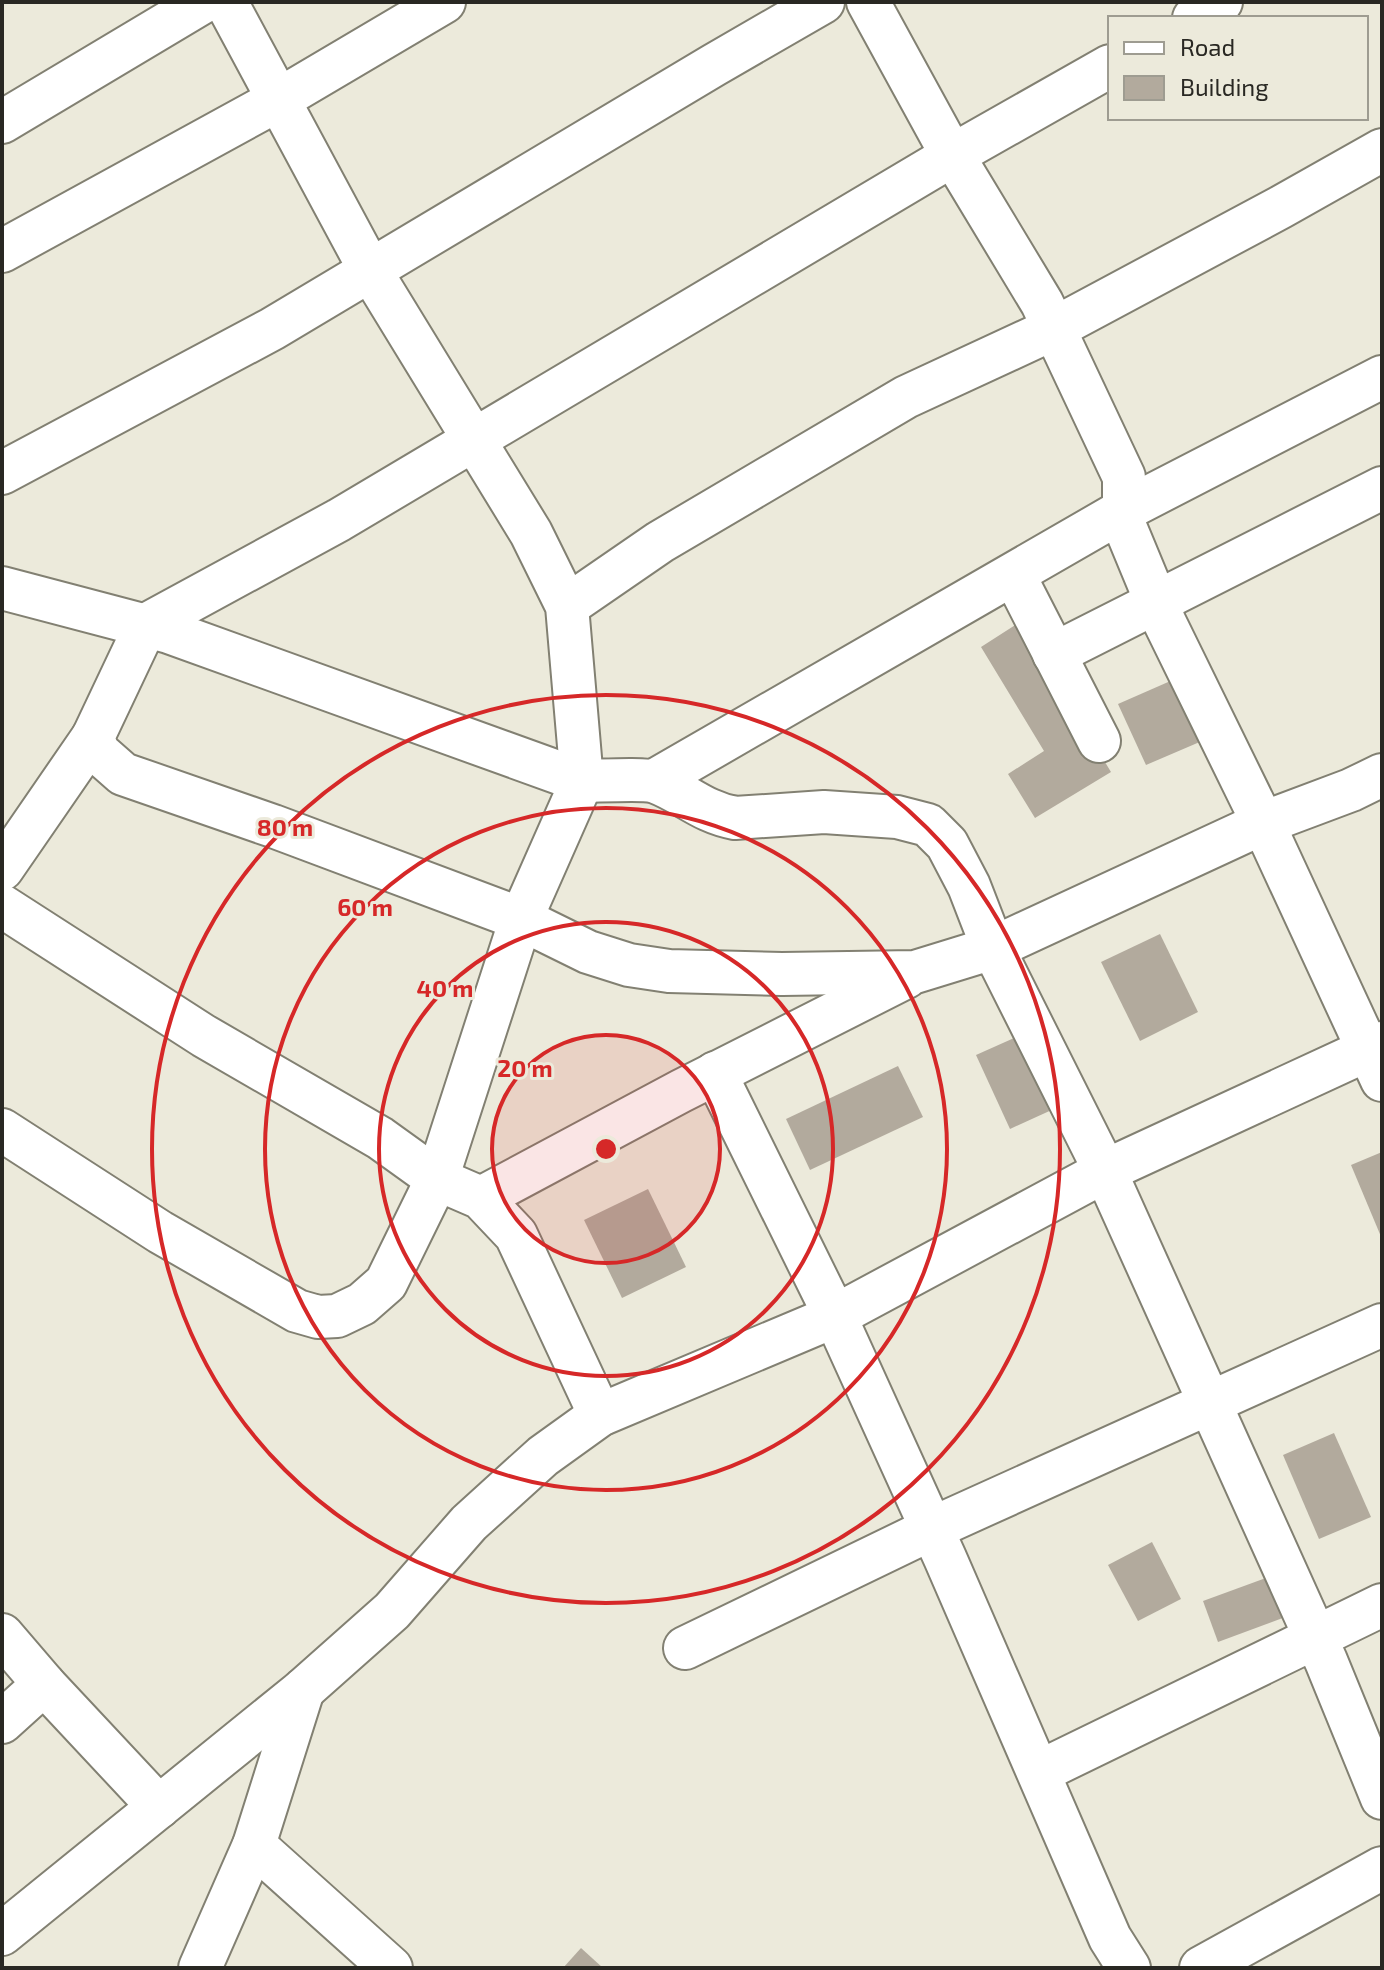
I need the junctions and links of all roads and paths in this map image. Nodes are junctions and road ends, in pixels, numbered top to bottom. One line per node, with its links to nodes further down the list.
1 (203, 2): 10 (street)
2 (226, 2): 9 (street)
3 (444, 2): 9 (street)
4 (823, 2): 14 (street)
5 (868, 2): 12 (street)
6 (1221, 2): 7 (street)
7 (1197, 16)
8 (1108, 67): 12 (street)
9 (278, 100): 13 (street); 14 (street)
10 (2, 122)
11 (1382, 150): 15 (street)
12 (953, 155): 15 (street); 17 (street)
13 (2, 251)
14 (370, 270): 17 (street); 18 (street)
15 (1055, 328): 20 (street); 24 (street)
16 (1381, 379): 20 (street)
17 (473, 439): 24 (street); 25 (street)
18 (2, 473)
19 (1382, 488): 23 (street)
20 (1124, 510): 21 (street); 23 (street)
21 (1014, 575): 26 (street); 31 (street)
22 (2, 588): 25 (street)
23 (1156, 602): 26 (street); 32 (street)
24 (567, 606): 30 (street)
25 (146, 625): 27 (street); 30 (street)
26 (1054, 654): 28 (street)
27 (93, 737): 33 (street); 35 (street)
28 (1099, 741)
29 (1382, 775): 32 (street)
30 (582, 781): 31 (street); 35 (street)
31 (654, 781): 36 (street)
32 (1263, 823): 36 (street); 38 (street)
33 (2, 869)
34 (2, 906): 42 (street)
35 (521, 919): 37 (street); 42 (street)
36 (993, 948): 37 (street); 41 (street)
37 (915, 972): 39 (street)
38 (1377, 1057): 41 (street)
39 (715, 1073): 43 (street); 44 (street)
40 (2, 1130): 42 (street)
41 (1105, 1171): 44 (street); 46 (street)
42 (437, 1179): 43 (street)
43 (481, 1198): 47 (street)
44 (835, 1316): 47 (street); 48 (street)
45 (1382, 1325): 46 (street)
46 (1209, 1402): 48 (street); 51 (street)
47 (600, 1415): 54 (street)
48 (931, 1529): 52 (street); 56 (street)
49 (1382, 1605): 51 (street)
50 (2, 1635): 53 (street)
51 (1314, 1637): 56 (street); 57 (street)
52 (685, 1648)
53 (44, 1684): 55 (street); 58 (street)
54 (303, 1690): 58 (street); 59 (street)
55 (2, 1722)
56 (1039, 1772): 64 (street)
57 (1382, 1798)
58 (159, 1807): 61 (street)
59 (254, 1845): 62 (street); 63 (street)
60 (1382, 1868): 65 (street)
61 (2, 1934)
62 (200, 1968)
63 (391, 1968)
64 (1129, 1968)
65 (1201, 1968)

